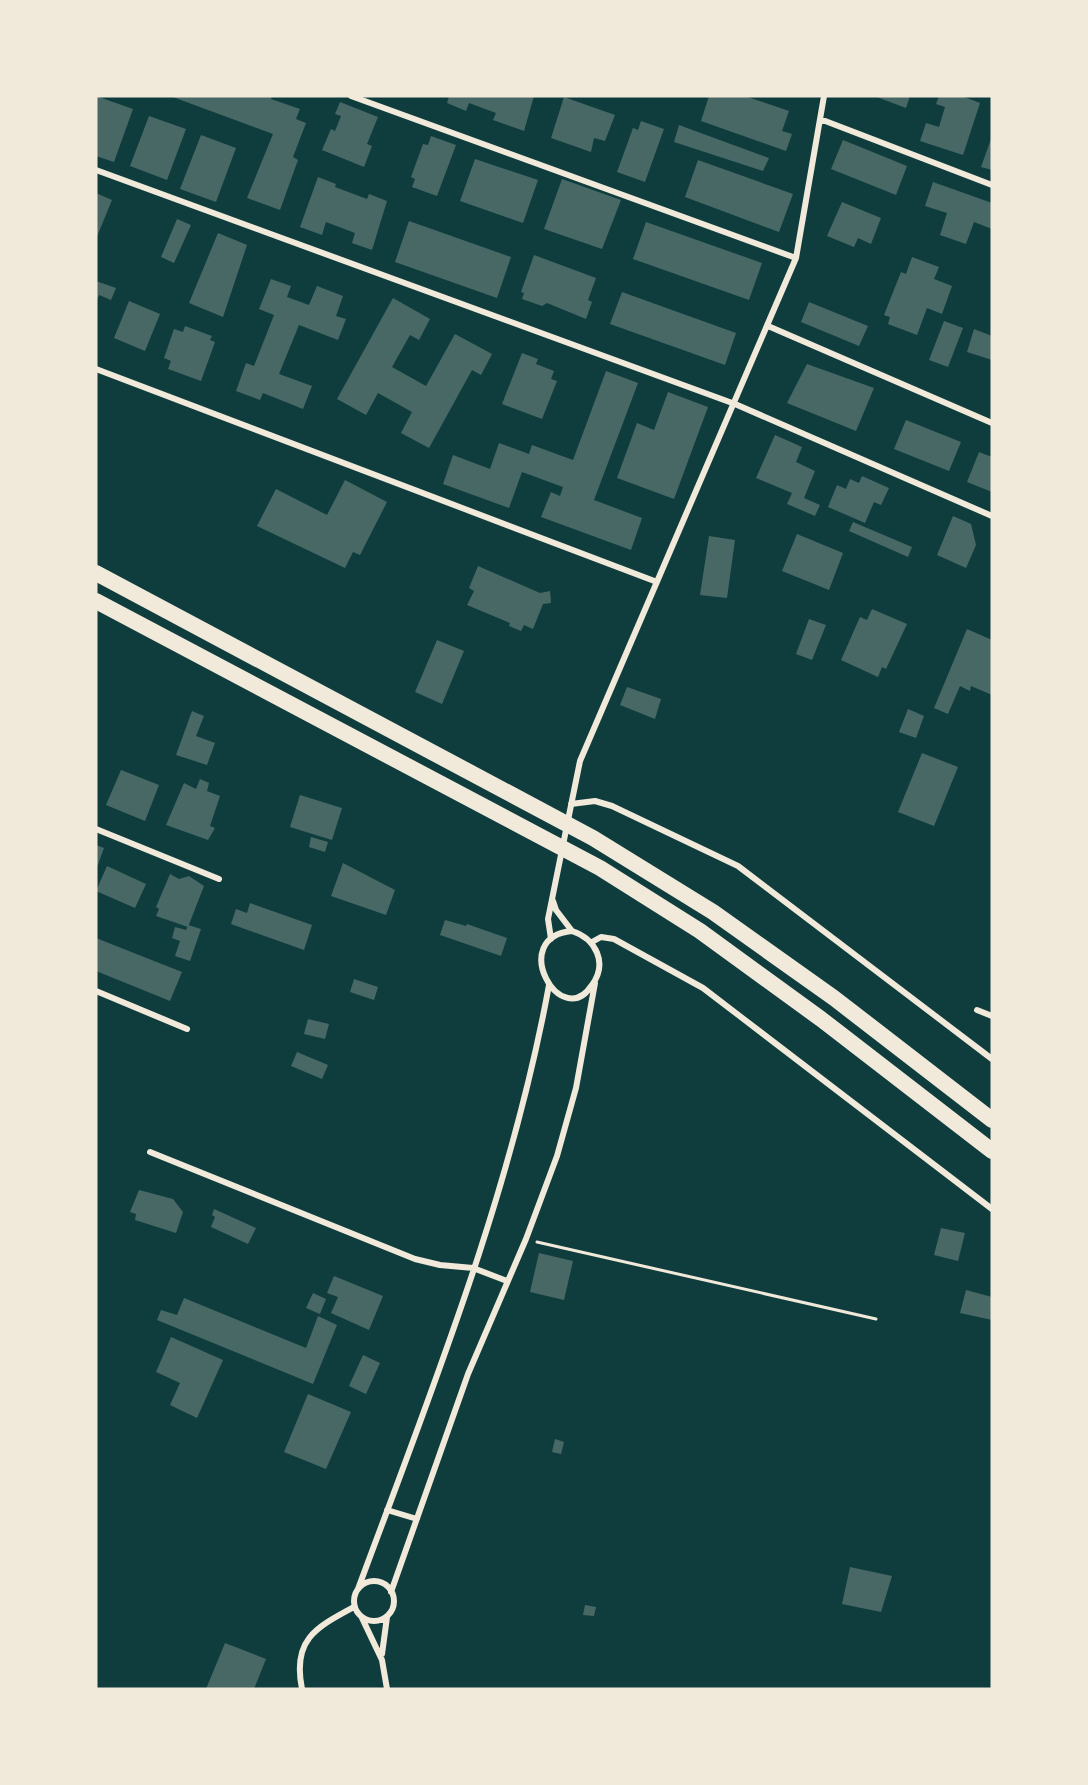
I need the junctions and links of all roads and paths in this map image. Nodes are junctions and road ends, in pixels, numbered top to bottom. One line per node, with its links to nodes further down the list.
1 (351, 96): 6 (street)
2 (824, 96): 3 (street)
3 (820, 119): 5 (street); 6 (street)
4 (96, 170): 9 (street)
5 (992, 185)
6 (796, 258): 7 (street)
7 (768, 326): 9 (street); 10 (street)
8 (96, 369): 13 (street)
9 (735, 404): 11 (street); 13 (street)
10 (992, 423)
11 (992, 516)
12 (96, 573): 29 (highway)
13 (657, 582): 15 (street)
14 (96, 601): 30 (highway)
15 (571, 804): 18 (street); 28 (street)
16 (96, 829): 17 (street)
17 (219, 879)
18 (553, 897): 19 (street); 20 (street)
19 (572, 931): 20 (street); 21 (street)
20 (551, 939): 23 (street)
21 (592, 942): 22 (street); 32 (street)
22 (595, 983): 23 (street); 33 (street)
23 (549, 985): 34 (street)
24 (96, 991): 27 (street)
25 (977, 1010): 26 (street)
26 (992, 1016)
27 (187, 1029)
28 (992, 1059)
29 (992, 1120)
30 (992, 1151)
31 (150, 1152): 34 (street)
32 (992, 1209)
33 (526, 1239): 35 (street); 36 (path)
34 (473, 1268): 35 (street); 37 (street)
35 (507, 1281): 38 (street)
36 (876, 1318)
37 (387, 1510): 38 (street); 39 (street)
38 (417, 1519): 40 (street)
39 (358, 1589): 40 (street); 41 (street)
40 (391, 1592): 42 (street)
41 (354, 1607): 43 (street); 45 (street)
42 (387, 1617): 43 (street); 44 (street)
43 (362, 1618): 44 (street)
44 (382, 1660): 46 (street)
45 (302, 1689)
46 (387, 1689)

